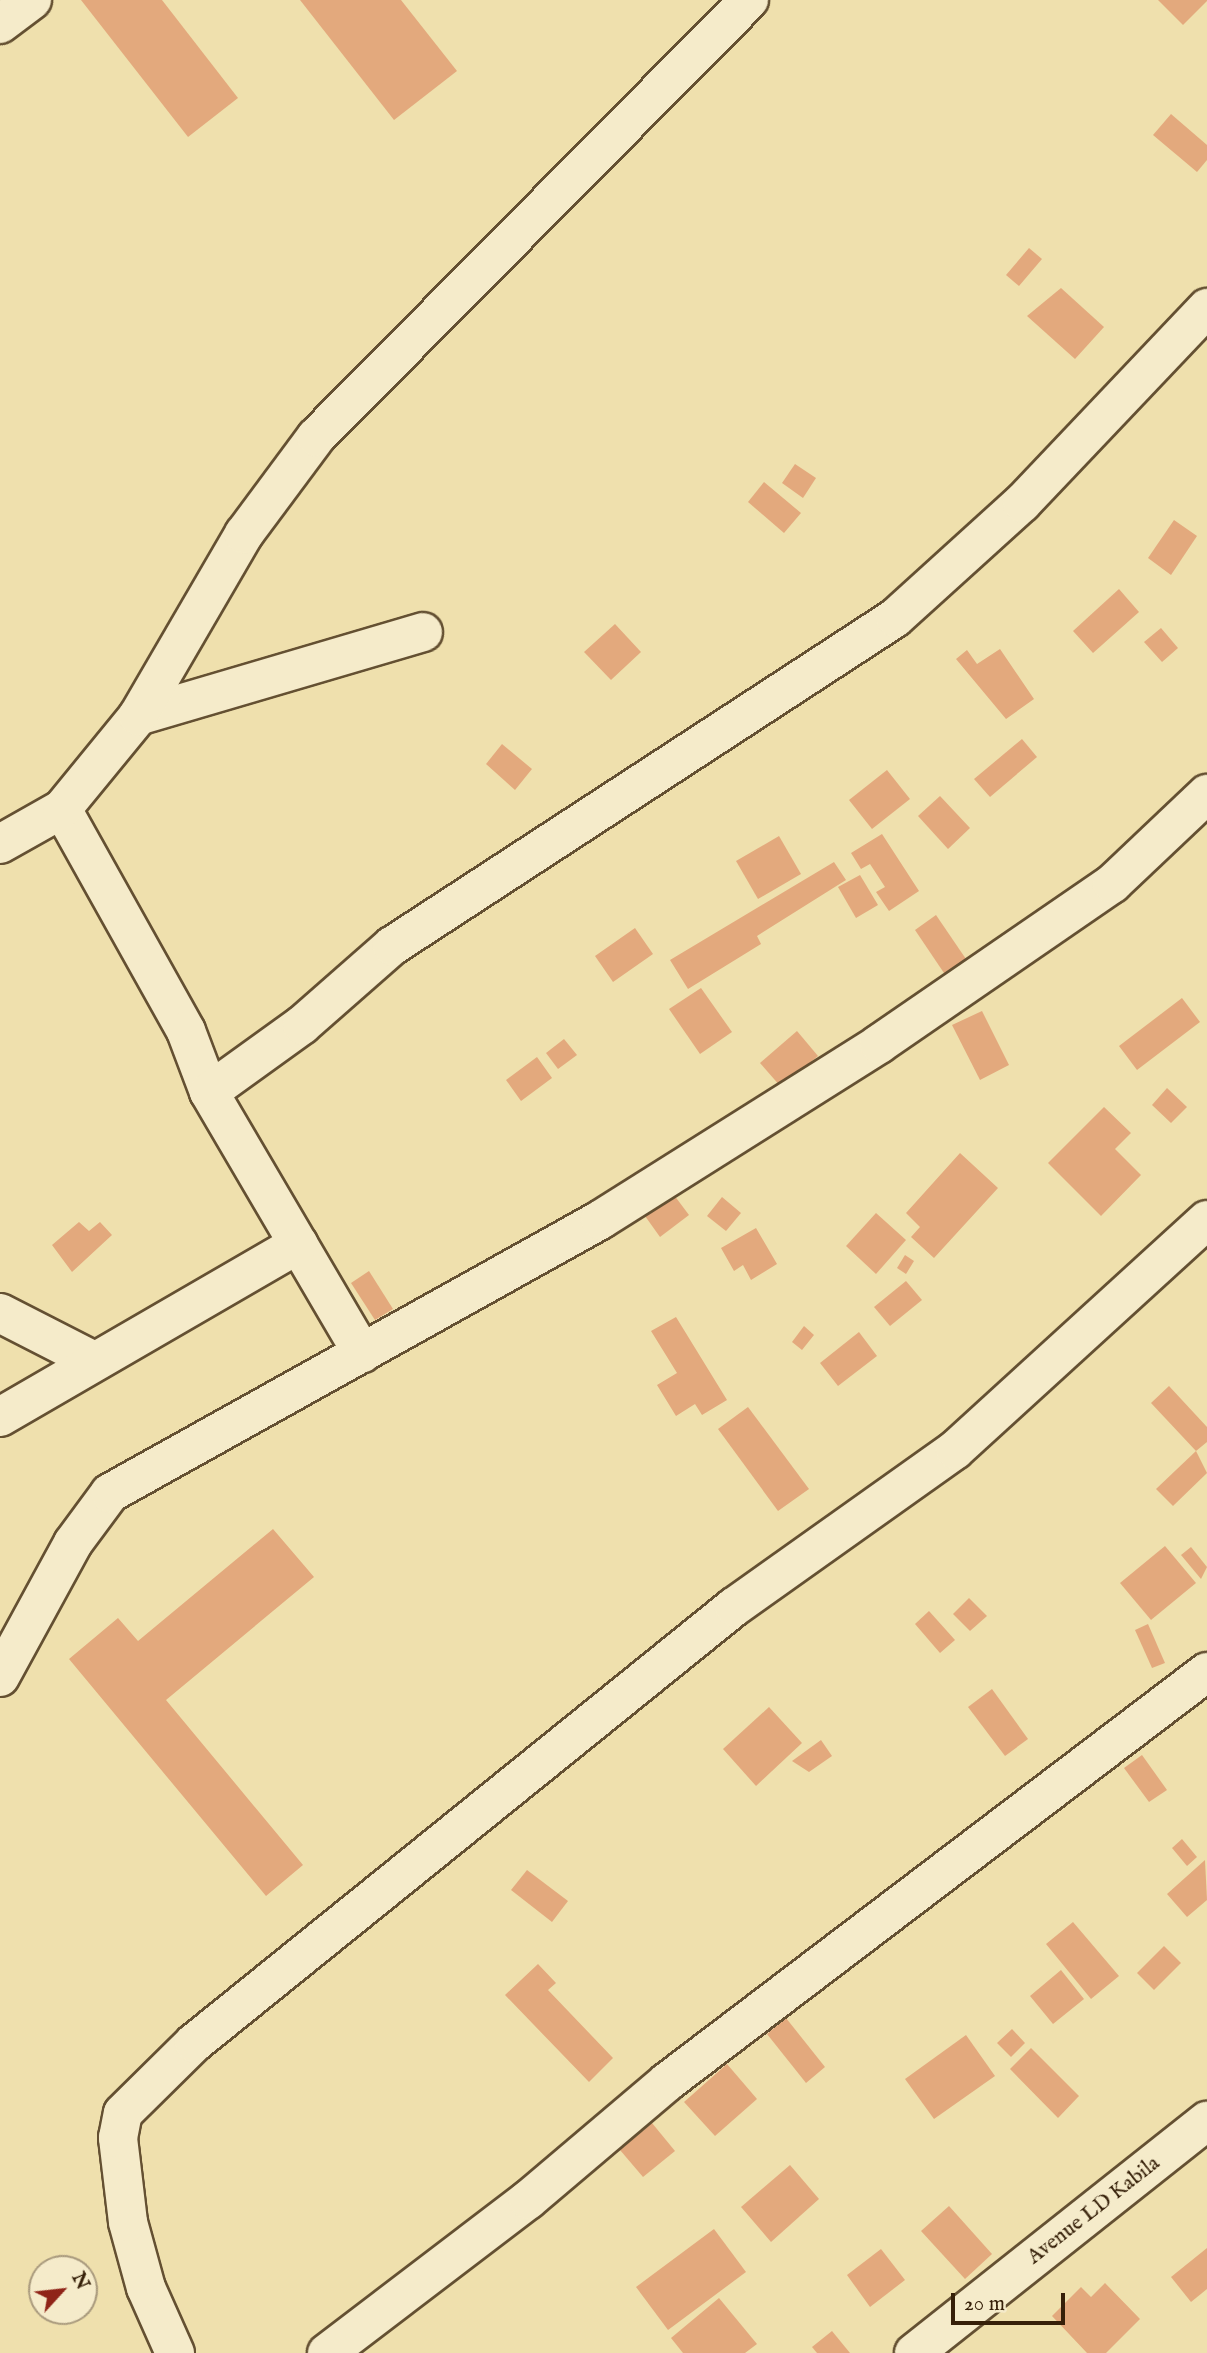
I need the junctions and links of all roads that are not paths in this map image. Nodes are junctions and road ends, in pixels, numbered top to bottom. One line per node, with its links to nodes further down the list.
1 (33, 0): 3 (street)
2 (749, 0): 6 (street)
3 (0, 24)
4 (1207, 308): 10 (street)
5 (423, 632): 6 (street)
6 (138, 716): 8 (street)
7 (1207, 794): 14 (street)
8 (62, 809): 9 (street); 10 (street)
9 (0, 844)
10 (209, 1091): 12 (street)
11 (1207, 1220): 20 (street)
12 (299, 1244): 14 (street); 15 (street)
13 (0, 1313): 15 (street)
14 (362, 1353): 18 (street)
15 (94, 1361): 16 (street)
16 (0, 1417)
17 (1207, 1672): 21 (street)
18 (0, 1677)
19 (1201, 2137): 22 (street, Avenue LD Kabila)
20 (175, 2353)
21 (327, 2353)
22 (914, 2353)

